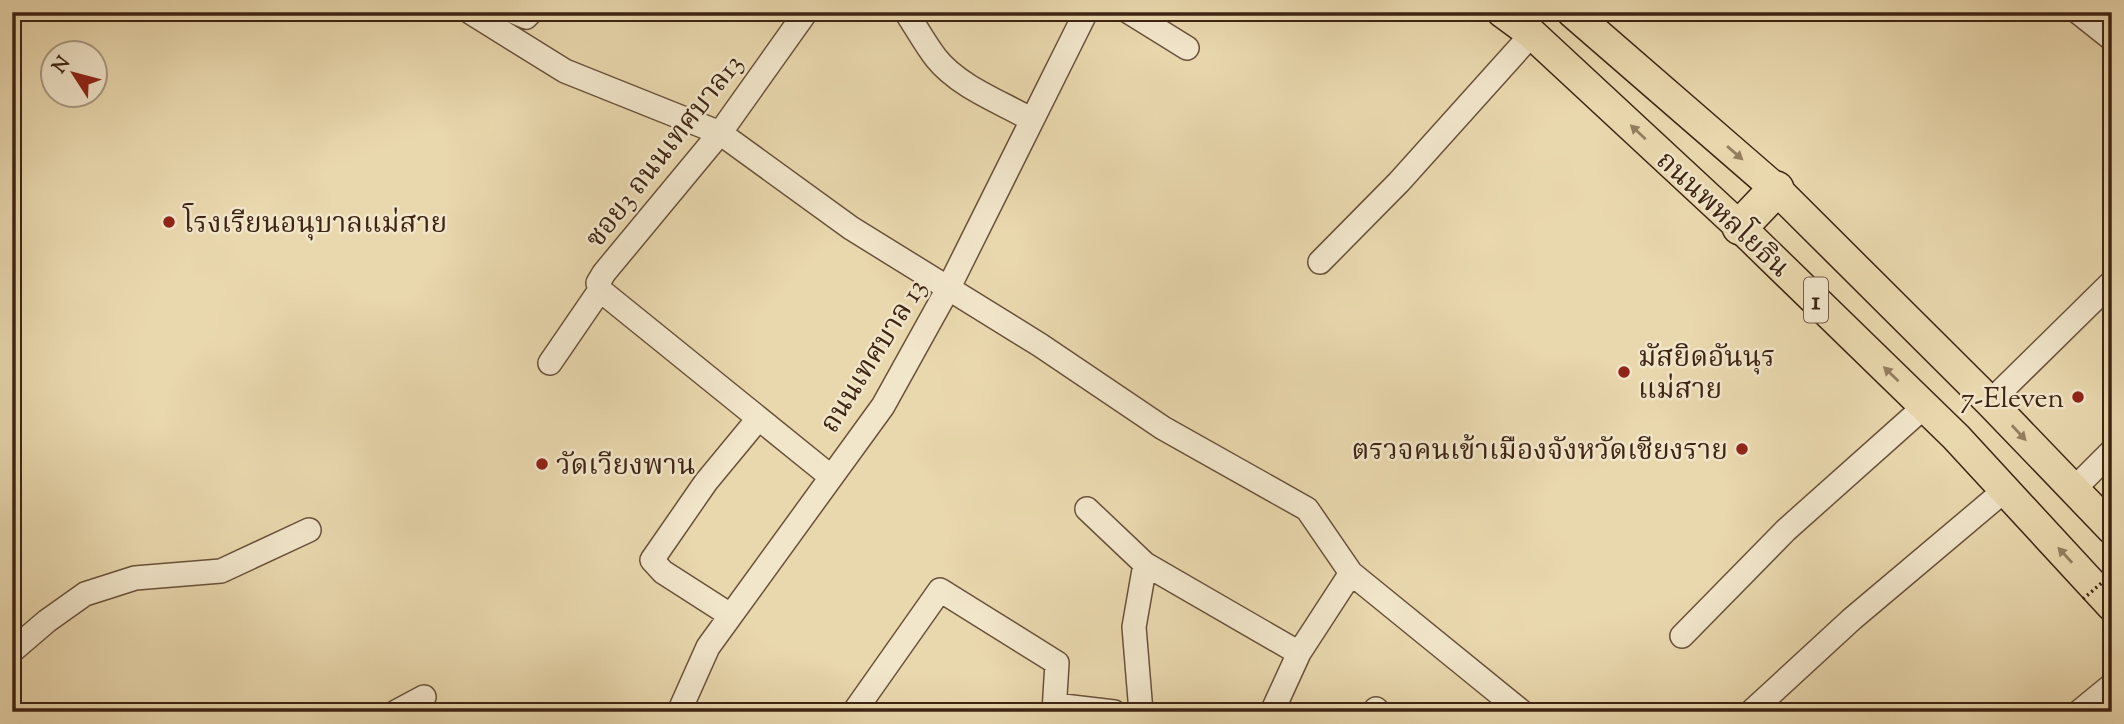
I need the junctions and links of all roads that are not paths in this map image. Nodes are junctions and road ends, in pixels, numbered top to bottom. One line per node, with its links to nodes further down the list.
1 (470, 12): 15 (street)
2 (514, 12): 3 (street)
3 (531, 12)
4 (806, 12): 15 (street, ซอย3 ถนนเทศบาล13)
5 (906, 12): 14 (street)
6 (1086, 12): 14 (street, ถนนเทศบาล 13)
7 (1129, 12): 13 (street)
8 (1502, 12): 11 (main road, ถนนพหลโยธิน / 1)
9 (2078, 12): 12 (street)
10 (1581, 15): 16 (main road, ถนนพหลโยธิน / 1, one-way to 16)
11 (1532, 34): 17 (main road, ถนนพหลโยธิน / 1, one-way to 11); 18 (street)
12 (2112, 39)
13 (1187, 48)
14 (1032, 120): 20 (street, ถนนเทศบาล 13)
15 (720, 133): 20 (street); 21 (street, ซอย3 ถนนเทศบาล13)
16 (1776, 190): 17 (highway); 23 (main road, ถนนพหลโยธิน / 1)
17 (1740, 227): 24 (main road, ถนนพหลโยธิน / 1, one-way to 17)
18 (1320, 261)
19 (2112, 282): 23 (street)
20 (949, 287): 27 (street, ถนนเทศบาล 13); 34 (street)
21 (600, 290): 22 (street); 25 (street, ซอย3 ถนนเทศบาล13)
22 (550, 363)
23 (1990, 402): 29 (main road, ถนนพหลโยธิน / 1, one-way to 29)
24 (1925, 406): 28 (main road, ถนนพหลโยธิน / 1); 37 (street)
25 (758, 419): 27 (street, ซอย3 ถนนเทศบาล13); 36 (street)
26 (2112, 451): 29 (street)
27 (830, 476): 36 (street, ถนนเทศบาล 13)
28 (2005, 490): 35 (main road, ถนนพหลโยธิน / 1, one-way to 28); 50 (street)
29 (2073, 490): 31 (main road, ถนนพหลโยธิน / 1)
30 (1087, 509): 33 (street)
31 (2112, 529)
32 (309, 530): 38 (street)
33 (1145, 564): 39 (street); 47 (street)
34 (1351, 573): 39 (street); 49 (street)
35 (2112, 606)
36 (730, 615): 44 (street, ถนนเทศบาล 13)
37 (1682, 636)
38 (12, 651)
39 (1299, 653): 48 (street)
40 (2112, 685): 51 (street)
41 (424, 697): 43 (street)
42 (1055, 708): 45 (street); 46 (street)
43 (396, 712)
44 (679, 712)
45 (854, 712)
46 (1114, 712)
47 (1141, 712)
48 (1272, 712)
49 (1522, 712)
50 (1751, 712)
51 (2079, 712)

